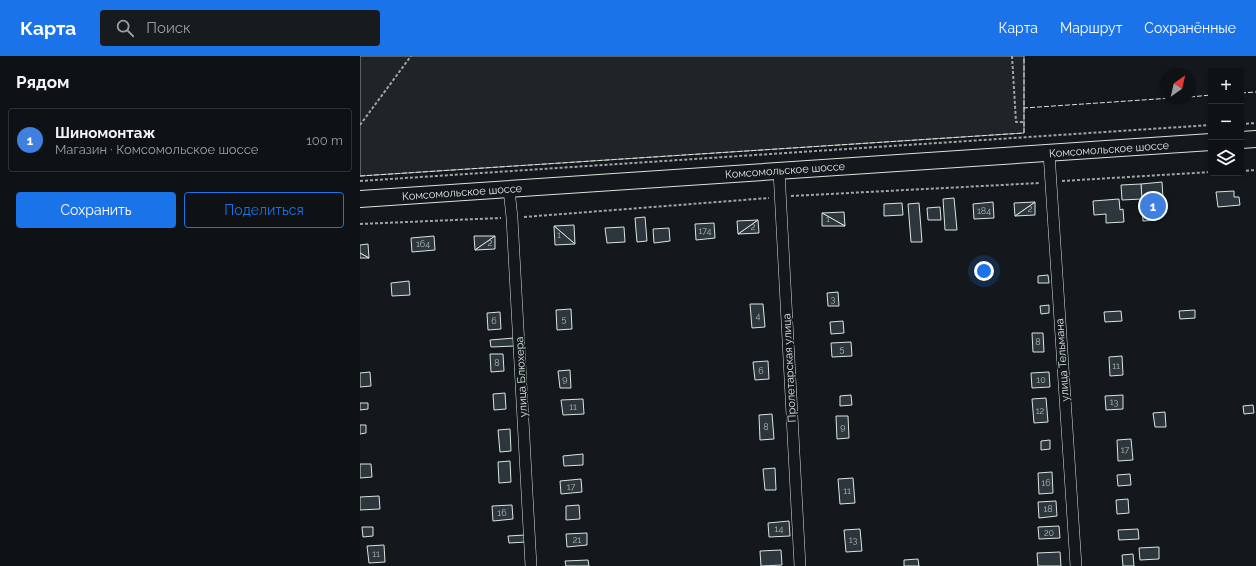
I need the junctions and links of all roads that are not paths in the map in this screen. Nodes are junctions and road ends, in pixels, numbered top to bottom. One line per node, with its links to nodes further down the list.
1 (1256, 139): 2 (main road)
2 (1244, 140)
3 (1208, 142): 4 (main road, Комсомольское шоссе)
4 (1048, 153): 5 (main road, Комсомольское шоссе); 10 (street, улица Тельмана)
5 (778, 171): 6 (main road, Комсомольское шоссе); 9 (street, Пролетарская улица)
6 (509, 189): 7 (main road, Комсомольское шоссе); 8 (street, улица Блюхера)
7 (360, 199)
8 (532, 566)
9 (800, 566)
10 (1076, 566)

